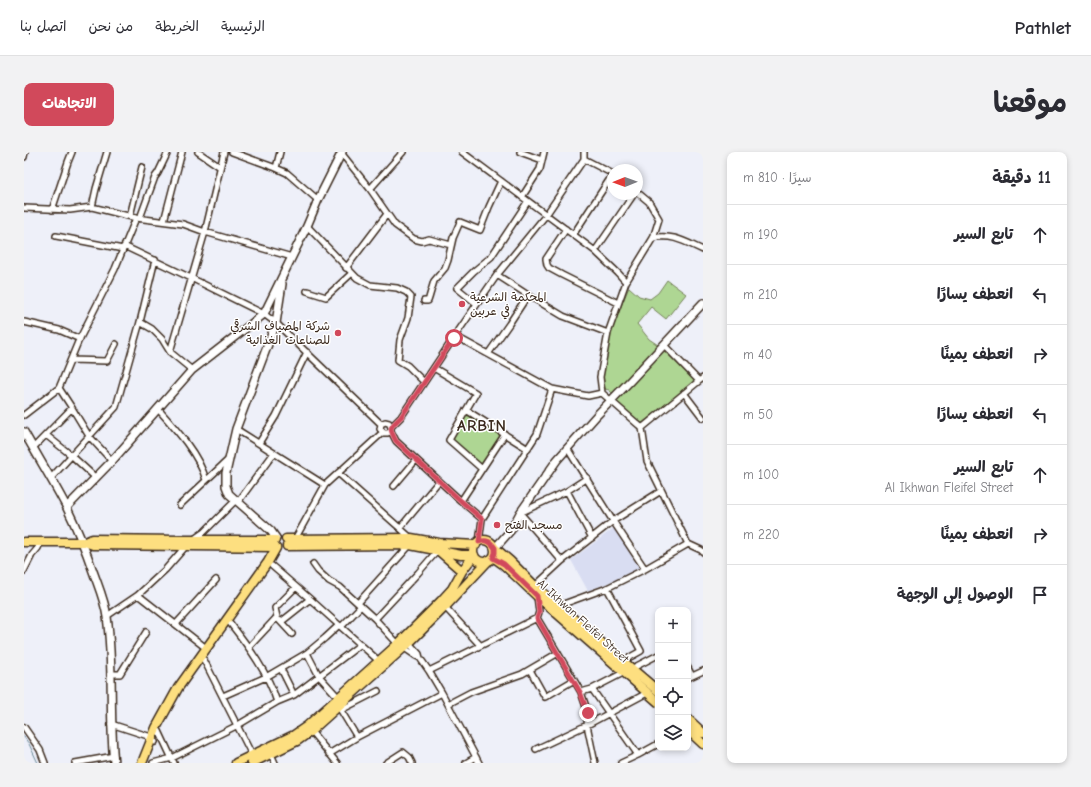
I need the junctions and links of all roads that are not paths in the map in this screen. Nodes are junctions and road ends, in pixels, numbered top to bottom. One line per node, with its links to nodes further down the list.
1 (25, 152): 16 (street)
2 (72, 152): 33 (street)
3 (107, 152): 31 (street)
4 (168, 152): 37 (street)
5 (182, 152): 38 (street)
6 (198, 152): 20 (street)
7 (224, 152): 20 (street)
8 (232, 152): 21 (street)
9 (280, 152): 21 (street)
10 (403, 152): 25 (street)
11 (462, 152): 23 (street)
12 (520, 152): 18 (street)
13 (544, 152): 18 (street)
14 (584, 152): 17 (street)
15 (342, 153): 25 (street); 28 (main road)
16 (24, 157)
17 (584, 159): 22 (street); 35 (street)
18 (542, 160): 26 (street)
19 (142, 167): 36 (street)
20 (220, 167): 41 (street)
21 (276, 168): 28 (street)
22 (607, 171)
23 (501, 181): 26 (street); 45 (street)
24 (607, 183): 42 (street)
25 (370, 189): 34 (street)
26 (522, 197): 30 (street)
27 (643, 197): 44 (street)
28 (318, 200): 39 (main road)
29 (630, 200): 48 (street)
30 (528, 201): 35 (street); 61 (street)
31 (92, 207): 33 (street); 36 (street)
32 (24, 208): 33 (street)
33 (52, 210)
34 (387, 214): 45 (street); 51 (street)
35 (546, 215): 40 (street); 53 (street)
36 (130, 216): 37 (street)
37 (138, 218): 38 (street); 46 (street)
38 (164, 221): 41 (street)
39 (307, 226): 49 (main road); 51 (street)
40 (566, 229): 42 (street); 60 (street)
41 (205, 232): 49 (street); 55 (street)
42 (573, 235): 48 (street)
43 (56, 236): 46 (street)
44 (653, 238): 47 (street); 56 (street)
45 (451, 245): 59 (street)
46 (124, 248): 50 (street); 69 (street)
47 (703, 250)
48 (595, 251): 56 (street)
49 (292, 257): 54 (main road)
50 (155, 260): 55 (street); 65 (street)
51 (346, 268): 52 (street)
52 (352, 273): 57 (street); 79 (street)
53 (497, 275): 58 (street); 61 (street)
54 (283, 276): 63 (main road); 66 (main road)
55 (191, 278): 63 (street); 72 (street)
56 (626, 282): 60 (street)
57 (307, 291)
58 (528, 295): 67 (street); 74 (street)
59 (424, 301)
60 (618, 303): 67 (street)
61 (477, 304): 68 (street)
62 (703, 304): 71 (main road)
63 (264, 314): 66 (street); 77 (main road)
64 (24, 322): 69 (street)
65 (140, 322): 72 (street); 98 (street)
66 (276, 323): 73 (street); 92 (main road)
67 (608, 333): 82 (street)
68 (455, 336): 74 (street); 76 (street)
69 (80, 339): 75 (street)
70 (116, 344): 75 (street)
71 (664, 345): 78 (street); 84 (main road)
72 (170, 352): 77 (street)
73 (307, 352): 90 (street); 99 (street)
74 (488, 354): 81 (street)
75 (71, 360): 80 (street)
76 (434, 368): 79 (street); 87 (street)
77 (192, 370): 86 (main road)
78 (701, 380): 83 (street)
79 (424, 382): 93 (street)
80 (59, 388): 85 (street); 88 (street)
81 (552, 389): 82 (street); 102 (street)
82 (602, 393): 84 (street)
83 (684, 393): 89 (street); 91 (street)
84 (611, 401): 91 (street); 101 (main road)
85 (72, 408): 97 (street); 98 (street)
86 (158, 409): 107 (main road); 113 (street)
87 (466, 410): 96 (street); 108 (street)
88 (24, 414)
89 (703, 418)
90 (381, 424): 93 (street); 95 (street)
91 (642, 428): 117 (street)
92 (236, 429): 99 (street); 105 (main road)
93 (391, 429): 95 (street); 106 (street)
94 (24, 432): 100 (main road)
95 (382, 432): 109 (street)
96 (505, 434): 102 (street); 108 (street)
97 (46, 435): 100 (street); 104 (street)
98 (89, 436): 104 (street); 107 (street)
99 (259, 443): 103 (street)
100 (33, 448): 110 (main road)
101 (568, 448): 112 (street); 123 (main road)
102 (528, 449): 124 (street)
103 (274, 453): 115 (street); 119 (street)
104 (72, 455): 110 (street); 111 (street)
105 (228, 459): 113 (street); 119 (main road)
106 (416, 460): 114 (street); 116 (street)
107 (112, 461): 111 (main road)
108 (482, 469): 120 (street)
109 (338, 473): 115 (street); 126 (street)
110 (51, 478): 122 (main road)
111 (96, 478): 122 (main road)
112 (587, 478): 118 (street); 125 (street)
113 (206, 480): 121 (street)
114 (440, 481): 120 (street); 126 (street)
115 (325, 485): 128 (street)
116 (394, 486)
117 (661, 490): 125 (street); 136 (street)
118 (567, 491): 123 (street); 127 (street)
119 (237, 501): 133 (street); 135 (main road)
120 (461, 501): 124 (street)
121 (180, 505)
122 (66, 507): 132 (main road)
123 (520, 514): 138 (main road); 142 (street)
124 (482, 519): 134 (street)
125 (614, 521): 127 (street); 145 (street)
126 (400, 528): 129 (street)
127 (592, 538): 142 (street)
128 (295, 539): 129 (main road); 135 (main road)
129 (411, 541): 135 (main road); 137 (main road); 155 (street)
130 (24, 542): 131 (main road)
131 (40, 542): 132 (main road); 146 (street)
132 (84, 542): 133 (main road); 158 (main road)
133 (189, 543): 135 (main road); 152 (street)
134 (477, 543): 137 (main road); 138 (main road); 140 (main road)
135 (279, 544): 144 (main road); 172 (main road)
136 (688, 544): 139 (street); 145 (street)
137 (439, 547): 140 (main road); 147 (main road); 161 (street)
138 (495, 548): 141 (main road); 149 (main road, Al Ikhwan Fleifel Street)
139 (703, 552)
140 (474, 555): 141 (main road); 147 (main road)
141 (491, 559): 153 (main road, Al Ikhwan Fleifel Street); 157 (main road)
142 (562, 561): 149 (street)
143 (313, 564): 155 (street)
144 (272, 566): 150 (street); 163 (main road)
145 (645, 569): 151 (street)
146 (24, 571)
147 (462, 571): 168 (main road)
148 (216, 580): 164 (street)
149 (535, 586): 156 (main road, Al Ikhwan Fleifel Street)
150 (296, 587): 154 (street); 159 (street)
151 (607, 588): 156 (street); 176 (street)
152 (138, 595): 158 (street); 164 (street)
153 (537, 596): 160 (street); 183 (main road, Al Ikhwan Fleifel Street)
154 (310, 598): 162 (street); 165 (street)
155 (359, 605): 161 (street); 165 (street)
156 (558, 606): 176 (main road, Al Ikhwan Fleifel Street)
157 (445, 607): 168 (main road); 170 (street)
158 (107, 616): 184 (main road)
159 (277, 617): 162 (street); 171 (street)
160 (537, 618): 170 (street); 173 (street)
161 (375, 619): 168 (street)
162 (281, 622): 167 (street)
163 (230, 623): 171 (street); 172 (main road)
164 (176, 624): 172 (street)
165 (340, 626): 169 (street); 174 (street)
166 (146, 632): 184 (street)
167 (292, 634)
168 (403, 643): 177 (main road); 181 (street)
169 (361, 644): 177 (street); 185 (street)
170 (480, 645): 181 (street)
171 (249, 647): 186 (street)
172 (206, 653): 195 (street); 207 (main road); 211 (main road)
173 (558, 653): 180 (street); 188 (street)
174 (307, 654): 178 (street); 185 (street)
175 (655, 657): 179 (street)
176 (623, 661): 179 (main road, Al Ikhwan Fleifel Street)
177 (381, 663): 196 (main road); 199 (main road)
178 (281, 669): 186 (street); 194 (street)
179 (632, 669): 183 (street); 193 (main road, Al Ikhwan Fleifel Street)
180 (530, 670): 188 (street); 198 (street)
181 (429, 671): 192 (street)
182 (703, 671): 187 (street)
183 (623, 672): 189 (street); 193 (main road, Al Ikhwan Fleifel Street)
184 (111, 674): 202 (main road)
185 (319, 676): 194 (street); 196 (street)
186 (266, 677): 195 (street); 197 (street)
187 (691, 677)
188 (574, 680): 191 (street)
189 (592, 689): 191 (street); 200 (street)
190 (378, 692): 199 (street)
191 (580, 692): 204 (street)
192 (442, 693): 198 (street); 210 (street)
193 (655, 694): 200 (street)
194 (294, 695): 197 (street)
195 (223, 696): 203 (street)
196 (338, 697): 206 (main road)
197 (277, 702): 203 (street)
198 (448, 704): 218 (street)
199 (340, 708): 206 (main road); 210 (street)
200 (609, 714): 204 (street); 217 (street)
201 (691, 722): 209 (main road)
202 (111, 724): 211 (street); 220 (main road)
203 (238, 725): 219 (street); 221 (street)
204 (587, 725): 214 (street); 234 (street)
205 (24, 727): 222 (street)
206 (309, 728): 215 (main road); 216 (street); 219 (main road)
207 (159, 731): 211 (main road); 221 (street)
208 (691, 733): 212 (main road)
209 (703, 733)
210 (357, 737): 216 (street)
211 (153, 741): 224 (main road); 225 (main road)
212 (703, 744)
213 (655, 746): 217 (street)
214 (536, 749)
215 (270, 754): 219 (main road); 228 (street)
216 (330, 754): 229 (street)
217 (638, 755): 235 (street)
218 (476, 757): 232 (street); 233 (street)
219 (252, 759): 227 (main road)
220 (114, 760): 223 (street)
221 (173, 760): 226 (street)
222 (45, 763)
223 (75, 763)
224 (142, 763)
225 (147, 763)
226 (153, 763)
227 (236, 763)
228 (275, 763)
229 (337, 763)
230 (386, 763): 231 (street)
231 (412, 763)
232 (466, 763)
233 (479, 763)
234 (595, 763)
235 (621, 763)

